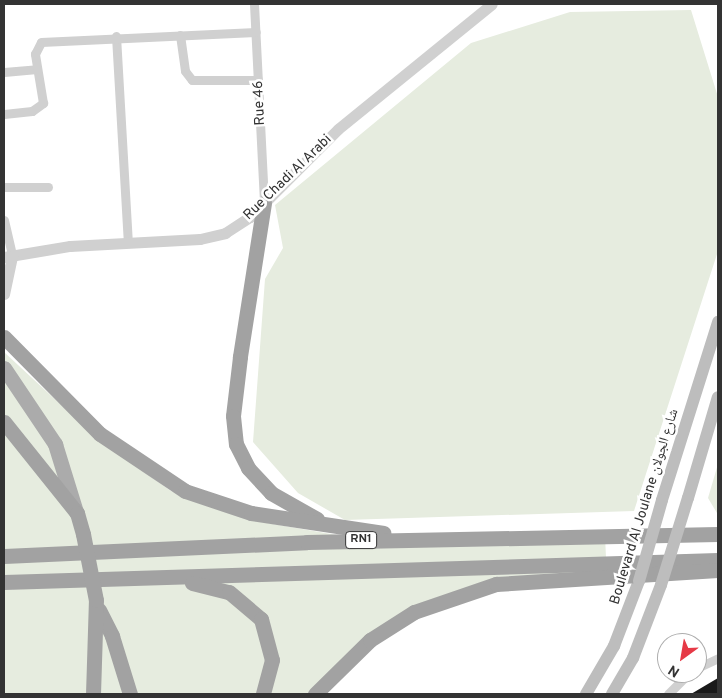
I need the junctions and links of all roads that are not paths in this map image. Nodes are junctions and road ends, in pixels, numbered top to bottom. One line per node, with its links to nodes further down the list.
1 (254, 4): 3 (street, Rue 46)
2 (492, 4): 12 (street, Rue Chadi Al Arabi)
3 (256, 32): 4 (street); 8 (street, Rue 46)
4 (180, 35): 5 (street); 8 (street)
5 (116, 36): 6 (street); 14 (street)
6 (37, 69): 7 (street); 9 (street)
7 (4, 72)
8 (258, 80): 12 (street, Rue 46)
9 (4, 114)
10 (48, 186): 11 (street)
11 (4, 187)
12 (264, 202): 14 (street, Rue Chadi Al Arabi); 23 (highway)
13 (4, 220): 15 (street)
14 (128, 243): 15 (street, Rue Chadi Al Arabi)
15 (8, 257): 16 (street)
16 (4, 294)
17 (718, 322): 37 (main road, Boulevard Al Joulane شارع الجولان, bridge)
18 (4, 337): 23 (highway)
19 (4, 368): 22 (main road)
20 (718, 397): 38 (main road, bridge)
21 (4, 422): 22 (highway)
22 (76, 513): 31 (highway, bridge)
23 (325, 522): 25 (highway)
24 (718, 534): 25 (highway, RN1)
25 (414, 539): 26 (highway, RN1)
26 (4, 556)
27 (718, 560): 29 (highway)
28 (718, 570): 33 (highway)
29 (146, 577): 30 (highway); 36 (highway)
30 (4, 582)
31 (97, 604): 34 (highway); 35 (highway)
32 (679, 683): 39 (street)
33 (315, 693)
34 (93, 694)
35 (130, 694)
36 (263, 694)
37 (586, 694)
38 (612, 694)
39 (668, 694)

